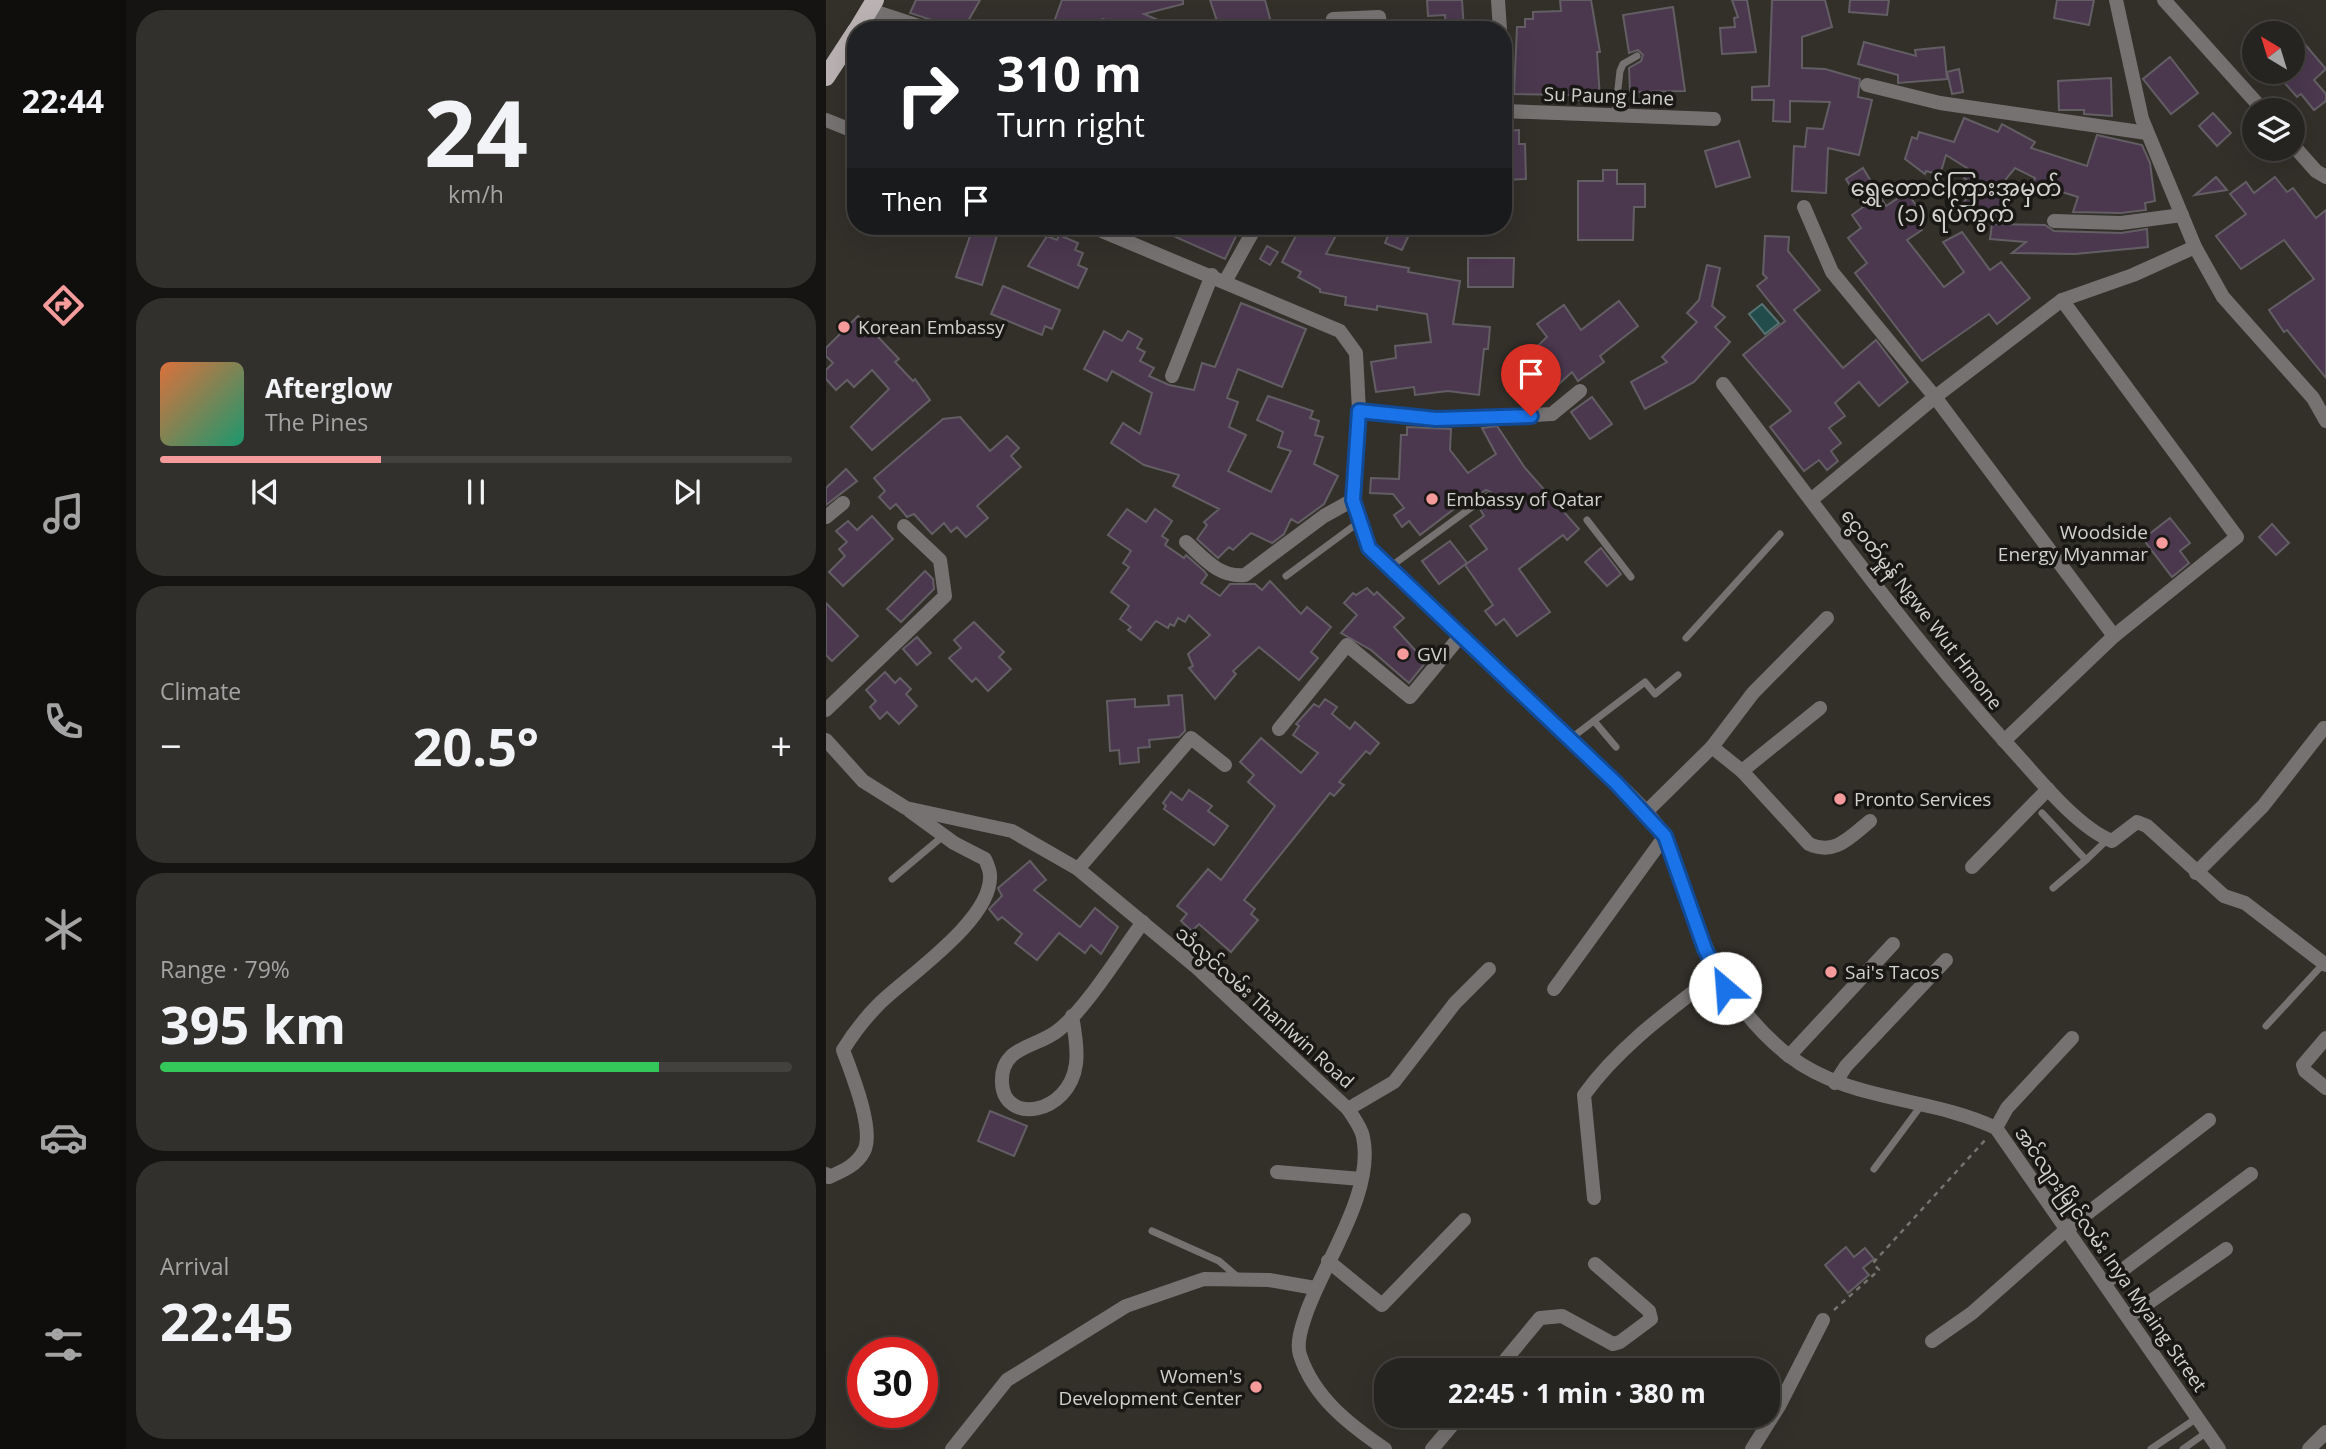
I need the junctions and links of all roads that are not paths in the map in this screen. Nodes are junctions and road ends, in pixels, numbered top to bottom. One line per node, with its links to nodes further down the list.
1 (1498, 0): 9 (street)
2 (2116, 0): 20 (street)
3 (2164, 0): 14 (street)
4 (873, 5): 6 (main road); 7 (street)
5 (1333, 19): 8 (street)
6 (864, 21)
7 (910, 21)
8 (1380, 21)
9 (1499, 21)
10 (847, 48): 12 (main road)
11 (1637, 56): 16 (lane)
12 (826, 77)
13 (1867, 85): 20 (street)
14 (2252, 98)
15 (1512, 111): 16 (street, Su Paung Lane)
16 (1615, 116): 17 (street, Su Paung Lane)
17 (1714, 119)
18 (826, 120): 19 (street)
19 (847, 128)
20 (2147, 133): 24 (street)
21 (2305, 159): 22 (street)
22 (2326, 177)
23 (1804, 207): 34 (street)
24 (2182, 215): 25 (street); 28 (street)
25 (2054, 221)
26 (1112, 235): 29 (street, အင်လျားမြိုင်လမ်း Inya Myaing Street)
27 (1250, 235): 29 (street)
28 (2195, 247): 30 (street); 36 (street)
29 (1219, 278): 31 (street); 35 (street, အင်လျားမြိုင်လမ်း Inya Myaing Street)
30 (2062, 300): 34 (street); 52 (street)
31 (1172, 376)
32 (1723, 384): 39 (street, ငွေဝတ်မှုန် Ngwe Wut Hmone)
33 (1580, 391): 35 (street)
34 (1935, 397): 39 (street); 52 (street)
35 (1359, 411): 38 (street, အင်လျားမြိုင်လမ်း Inya Myaing Street)
36 (2326, 421)
37 (1487, 496): 47 (lane)
38 (1353, 500): 43 (street, အင်လျားမြိုင်လမ်း Inya Myaing Street); 46 (street)
39 (1811, 500): 62 (street, ငွေဝတ်မှုန် Ngwe Wut Hmone)
40 (843, 503): 41 (street)
41 (826, 517)
42 (1587, 520): 49 (lane)
43 (1360, 521): 47 (street, အင်လျားမြိုင်လမ်း Inya Myaing Street); 48 (lane)
44 (904, 526): 56 (street)
45 (1780, 534): 53 (lane)
46 (1186, 542)
47 (1390, 568): 51 (street, အင်လျားမြိုင်လမ်း Inya Myaing Street)
48 (1286, 576)
49 (1631, 578)
50 (1827, 618): 64 (street)
51 (1461, 634): 59 (street); 60 (street, အင်လျားမြိုင်လမ်း Inya Myaing Street)
52 (2114, 636): 62 (street)
53 (1686, 638)
54 (1678, 676): 57 (lane)
55 (1820, 708): 66 (street)
56 (826, 710)
57 (1594, 721): 60 (lane); 63 (lane)
58 (2324, 728): 78 (street)
59 (1279, 729)
60 (1570, 739): 69 (street, အင်လျားမြိုင်လမ်း Inya Myaing Street)
61 (826, 740): 68 (street, သံလွင်လမ်း Thanlwin Road)
62 (2004, 741): 67 (street, ငွေဝတ်မှုန် Ngwe Wut Hmone)
63 (1616, 747)
64 (1712, 747): 66 (street); 69 (street)
65 (1225, 765): 77 (street)
66 (1742, 771): 71 (street)
67 (2048, 789): 74 (street, ငွေဝတ်မှုန် Ngwe Wut Hmone); 76 (street)
68 (906, 808): 72 (street); 77 (street, သံလွင်လမ်း Thanlwin Road)
69 (1644, 813): 73 (street, အင်လျားမြိုင်လမ်း Inya Myaing Street)
70 (2042, 813): 75 (lane)
71 (1870, 821)
72 (944, 835): 79 (lane); 101 (street)
73 (1665, 836): 86 (street, အင်လျားမြိုင်လမ်း Inya Myaing Street); 87 (street)
74 (2108, 839): 75 (lane); 78 (street)
75 (2086, 860): 80 (lane)
76 (1972, 867)
77 (1078, 869): 81 (street, သံလွင်လမ်း Thanlwin Road)
78 (2196, 873): 84 (street)
79 (892, 879)
80 (2053, 888)
81 (1143, 922): 88 (street); 96 (street, သံလွင်လမ်း Thanlwin Road)
82 (1894, 944): 92 (street)
83 (1946, 960): 93 (street)
84 (2325, 964): 89 (lane)
85 (1489, 970): 96 (street)
86 (1718, 973): 92 (street, အင်လျားမြိုင်လမ်း Inya Myaing Street); 104 (street)
87 (1554, 989)
88 (1072, 1016): 88 (street)
89 (2266, 1026)
90 (2073, 1038): 98 (street)
91 (2326, 1038): 94 (street)
92 (1789, 1056): 93 (street, အင်လျားမြိုင်လမ်း Inya Myaing Street)
93 (1835, 1083): 95 (street, အင်လျားမြိုင်လမ်း Inya Myaing Street)
94 (2326, 1088)
95 (1923, 1103): 98 (street, အင်လျားမြိုင်လမ်း Inya Myaing Street); 99 (lane)
96 (1348, 1109): 103 (street, သံလွင်လမ်း Thanlwin Road)
97 (2209, 1120): 106 (street)
98 (1996, 1128): 106 (street, အင်လျားမြိုင်လမ်း Inya Myaing Street)
99 (1874, 1169)
100 (1277, 1172): 103 (street)
101 (826, 1174)
102 (2251, 1174): 112 (street)
103 (1361, 1180): 109 (street, သံလွင်လမ်း Thanlwin Road)
104 (1594, 1198)
105 (1464, 1220): 109 (street)
106 (2067, 1229): 112 (street, အင်လျားမြိုင်လမ်း Inya Myaing Street); 116 (street)
107 (1153, 1231): 111 (lane)
108 (2226, 1249): 114 (street)
109 (1328, 1261): 113 (street, သံလွင်လမ်း Thanlwin Road)
110 (1595, 1264): 117 (street)
111 (1240, 1279): 113 (street); 122 (street)
112 (2105, 1283): 114 (street, အင်လျားမြိုင်လမ်း Inya Myaing Street)
113 (1315, 1288): 123 (street, သံလွင်လမ်း Thanlwin Road)
114 (2128, 1317): 118 (street, အင်လျားမြိုင်လမ်း Inya Myaing Street)
115 (1823, 1320): 125 (street)
116 (1931, 1341)
117 (1507, 1358)
118 (2197, 1417): 120 (street, အင်လျားမြိုင်လမ်း Inya Myaing Street); 126 (lane)
119 (1450, 1428): 124 (street)
120 (2207, 1432): 127 (lane); 128 (street, အင်လျားမြိုင်လမ်း Inya Myaing Street)
121 (2326, 1432): 129 (street)
122 (951, 1449)
123 (1385, 1449)
124 (1433, 1449)
125 (1752, 1449)
126 (2151, 1449)
127 (2183, 1449)
128 (2219, 1449)
129 (2309, 1449)

